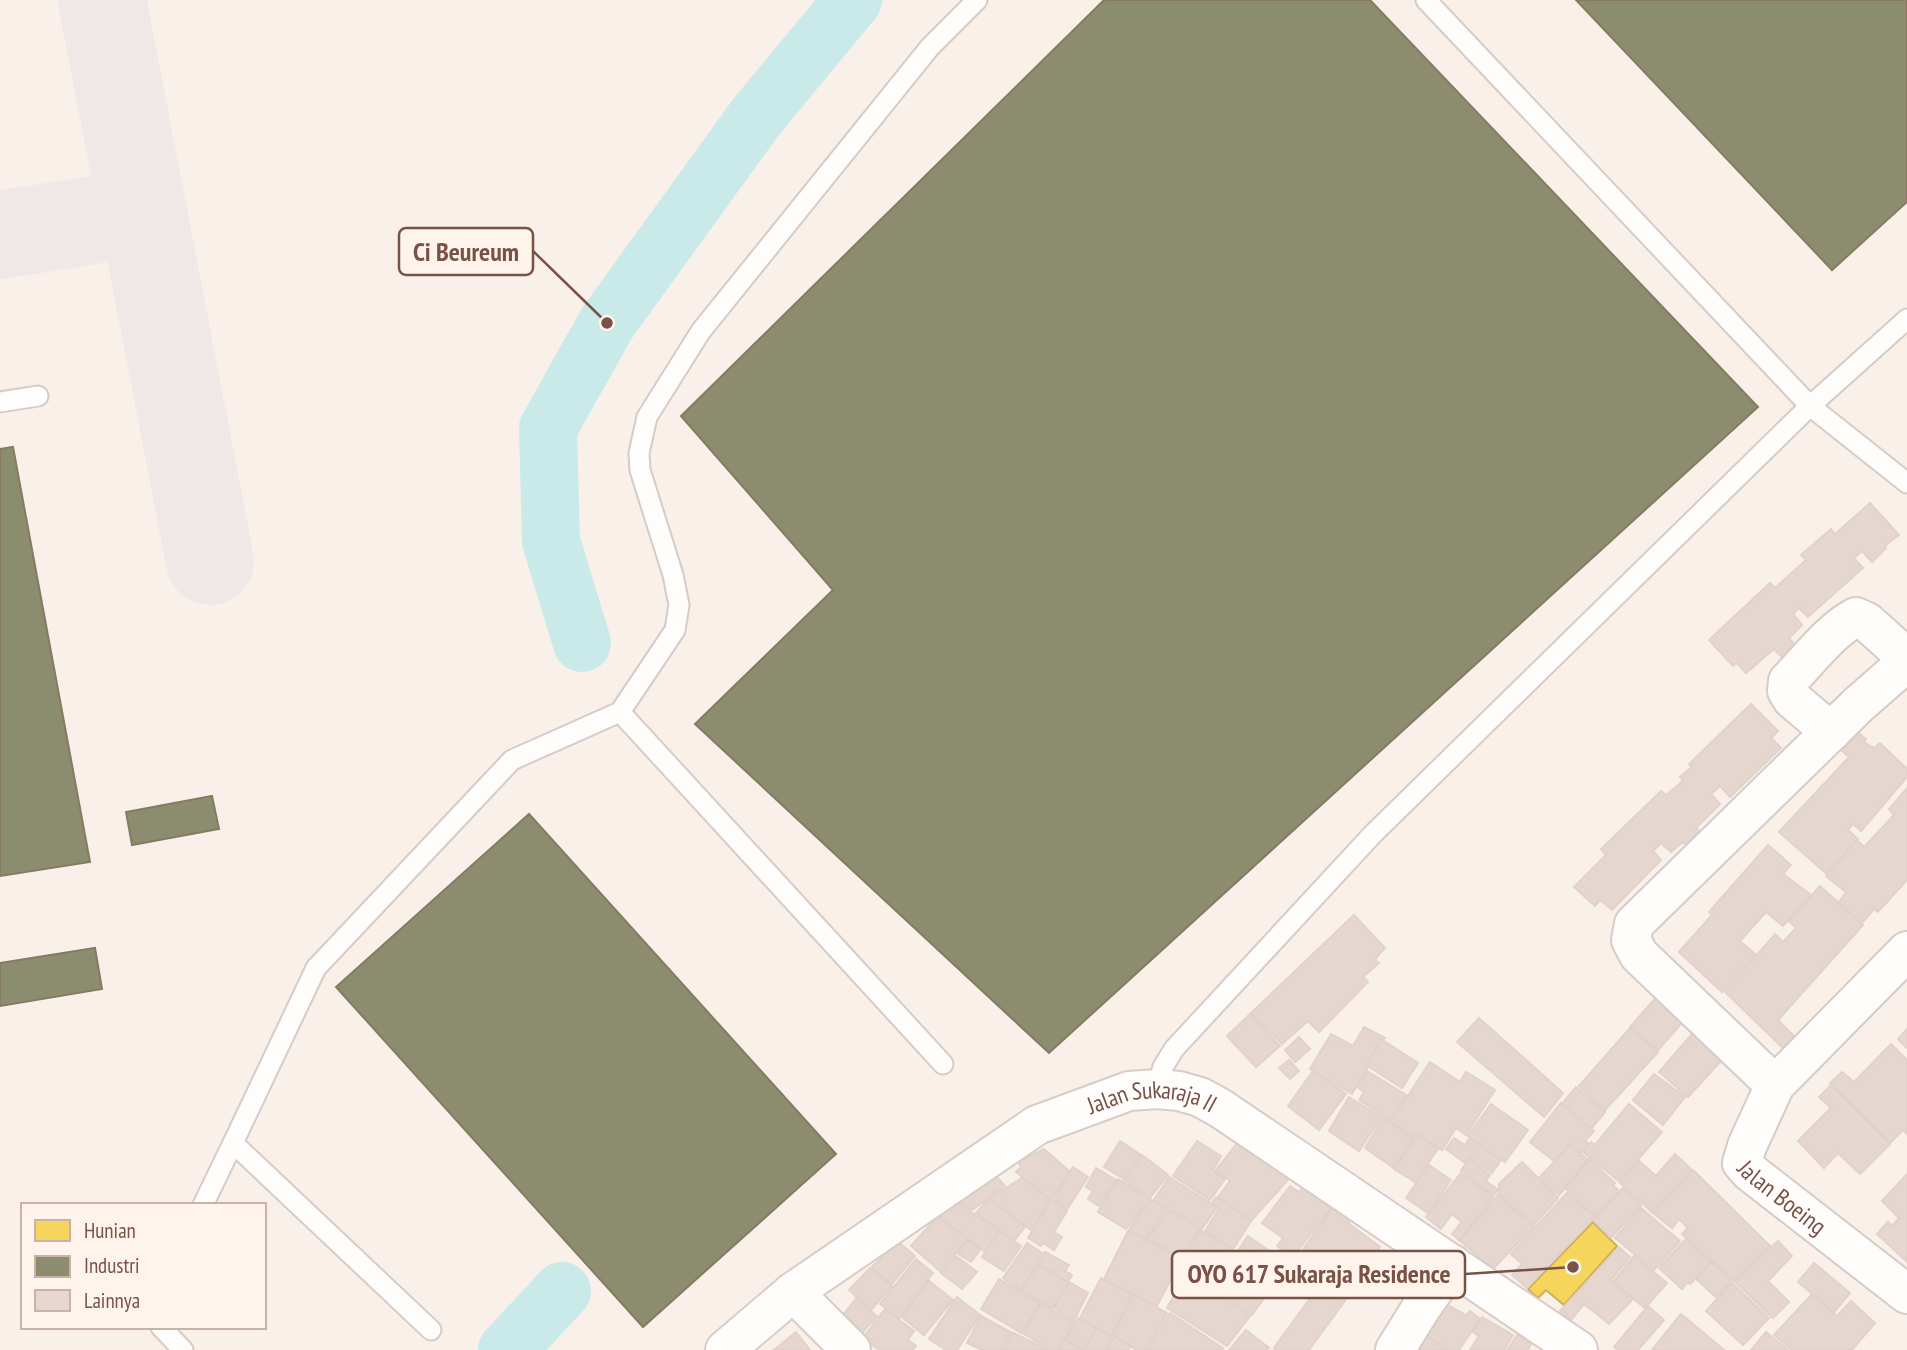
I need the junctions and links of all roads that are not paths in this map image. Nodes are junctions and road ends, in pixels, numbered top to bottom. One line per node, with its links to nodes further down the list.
1 (977, 0): 9 (lane)
2 (1426, 0): 6 (lane)
3 (1907, 319): 6 (lane)
4 (38, 396): 5 (lane)
5 (0, 402)
6 (1810, 406): 7 (lane); 14 (lane)
7 (1907, 483)
8 (1907, 660): 10 (street); 10 (street)
9 (620, 712): 12 (lane); 15 (lane)
10 (1831, 732): 13 (street)
11 (1907, 951): 13 (street, Jalan Boeing)
12 (943, 1065)
13 (1775, 1085): 19 (street, Jalan Boeing)
14 (1157, 1089): 17 (street, Jalan Sukaraja II); 18 (street, Jalan Sukaraja II)
15 (233, 1143): 16 (lane); 21 (lane)
16 (204, 1203)
17 (1452, 1264): 25 (street); 26 (street, Jalan Sukaraja II)
18 (793, 1292): 23 (street, Jalan Sukaraja II); 24 (street)
19 (1907, 1294)
20 (163, 1329): 22 (lane)
21 (431, 1330)
22 (183, 1350)
23 (725, 1350)
24 (850, 1350)
25 (1395, 1350)
26 (1578, 1350)

